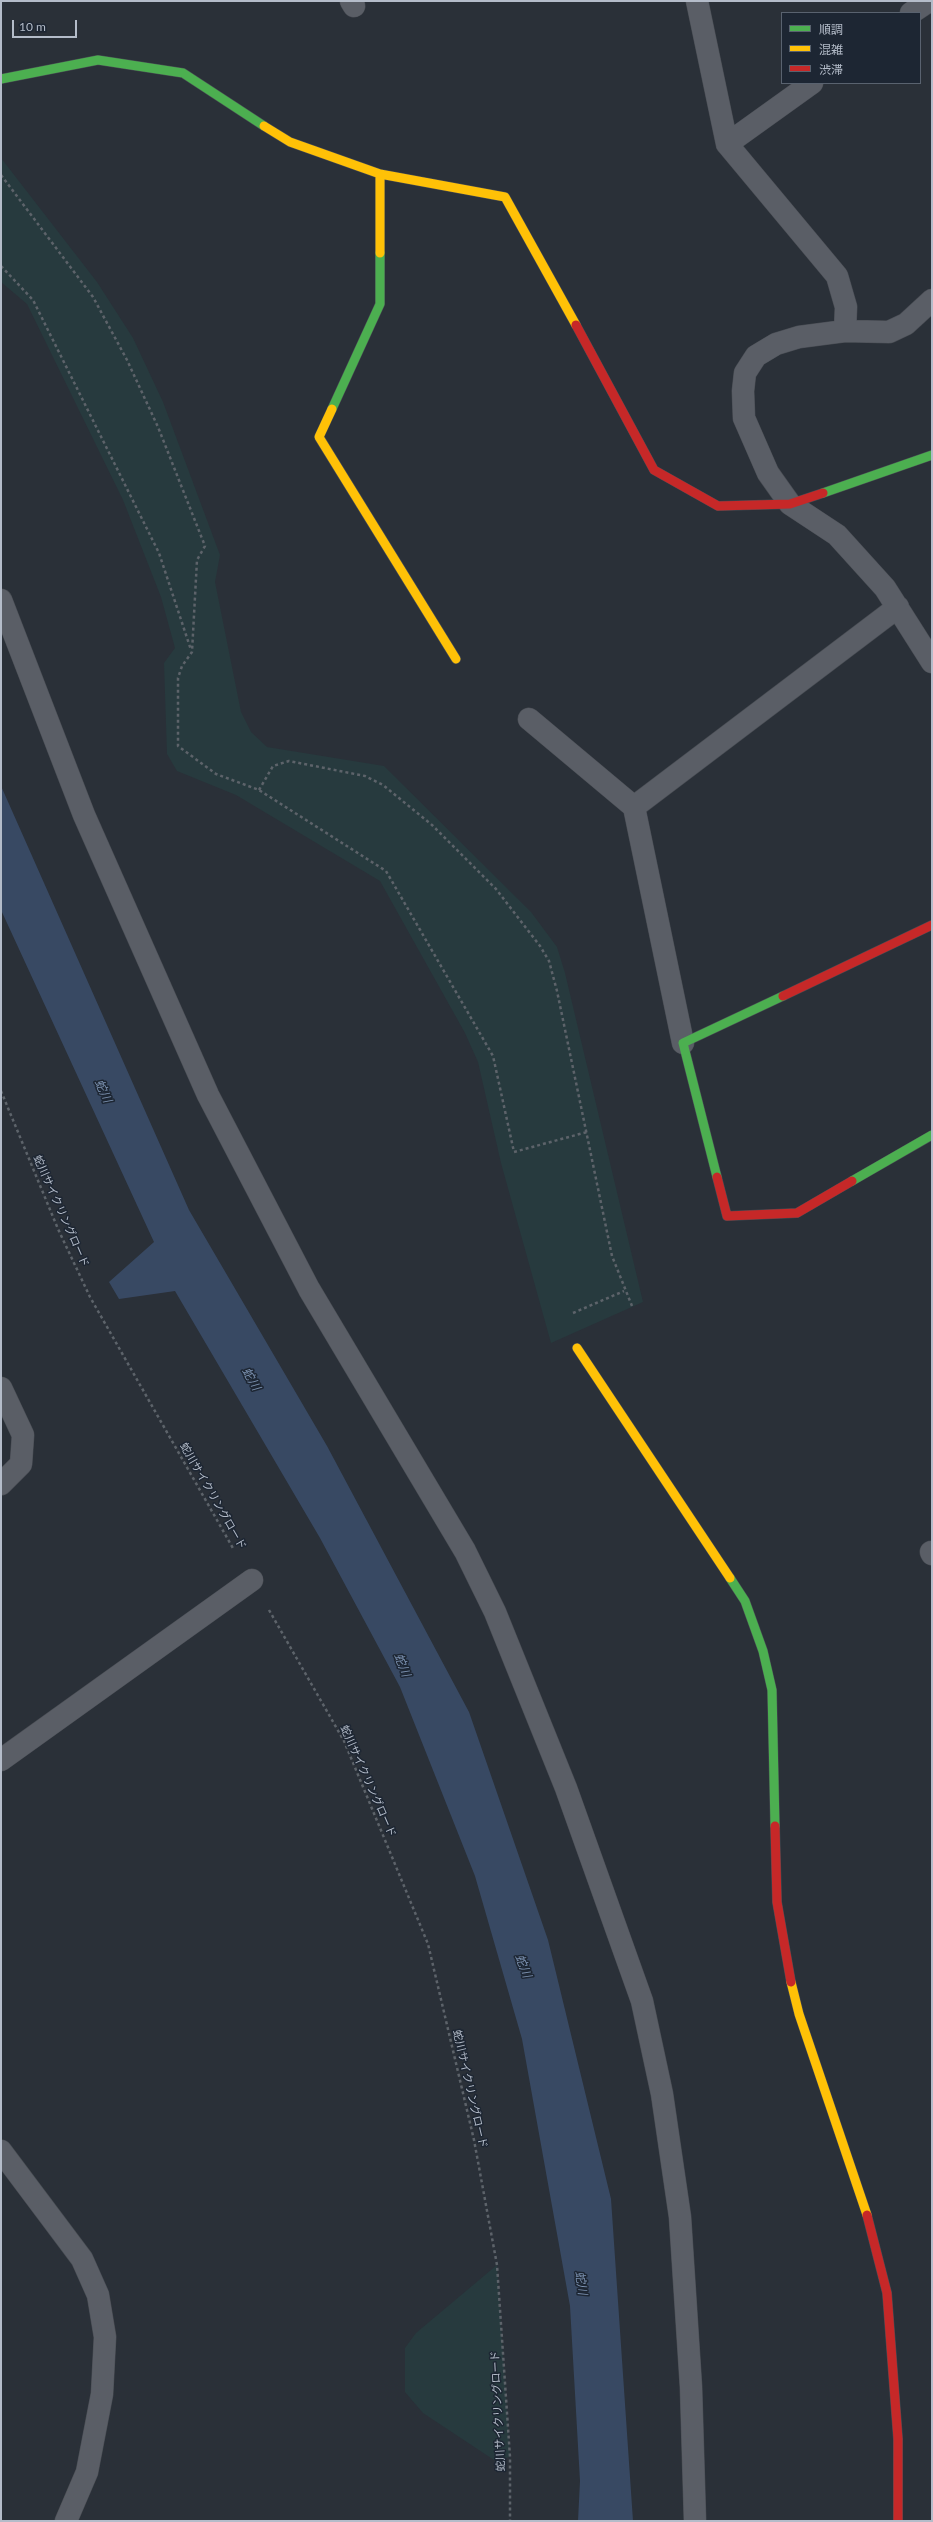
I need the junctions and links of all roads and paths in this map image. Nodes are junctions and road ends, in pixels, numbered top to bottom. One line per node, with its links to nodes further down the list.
1 (697, 1): 6 (street)
2 (929, 1): 3 (street)
3 (912, 12)
4 (1, 80): 7 (street)
5 (811, 84): 6 (street)
6 (727, 144): 11 (street)
7 (380, 174): 13 (street); 17 (street)
8 (1, 175): 16 (path)
9 (1, 266): 16 (path)
10 (932, 300): 11 (street)
11 (846, 331): 13 (street)
12 (932, 455): 13 (street)
13 (790, 504): 15 (street)
14 (1, 600): 36 (street)
15 (898, 607): 18 (street); 21 (street)
16 (192, 652): 20 (path)
17 (456, 659)
18 (932, 662)
19 (529, 719): 21 (street)
20 (258, 790): 25 (path); 25 (path)
21 (634, 807): 23 (street)
22 (932, 925): 23 (street)
23 (683, 1043): 26 (street)
24 (1, 1091): 31 (path, 蛇川サイクリングロード)
25 (587, 1132): 27 (path)
26 (932, 1135)
27 (632, 1306)
28 (577, 1348): 37 (street)
29 (1, 1388): 30 (street)
30 (1, 1484)
31 (252, 1580): 32 (street); 35 (path, 蛇川サイクリングロード)
32 (1, 1760)
33 (1, 2152): 34 (street)
34 (66, 2521)
35 (510, 2521)
36 (695, 2521)
37 (898, 2521)

